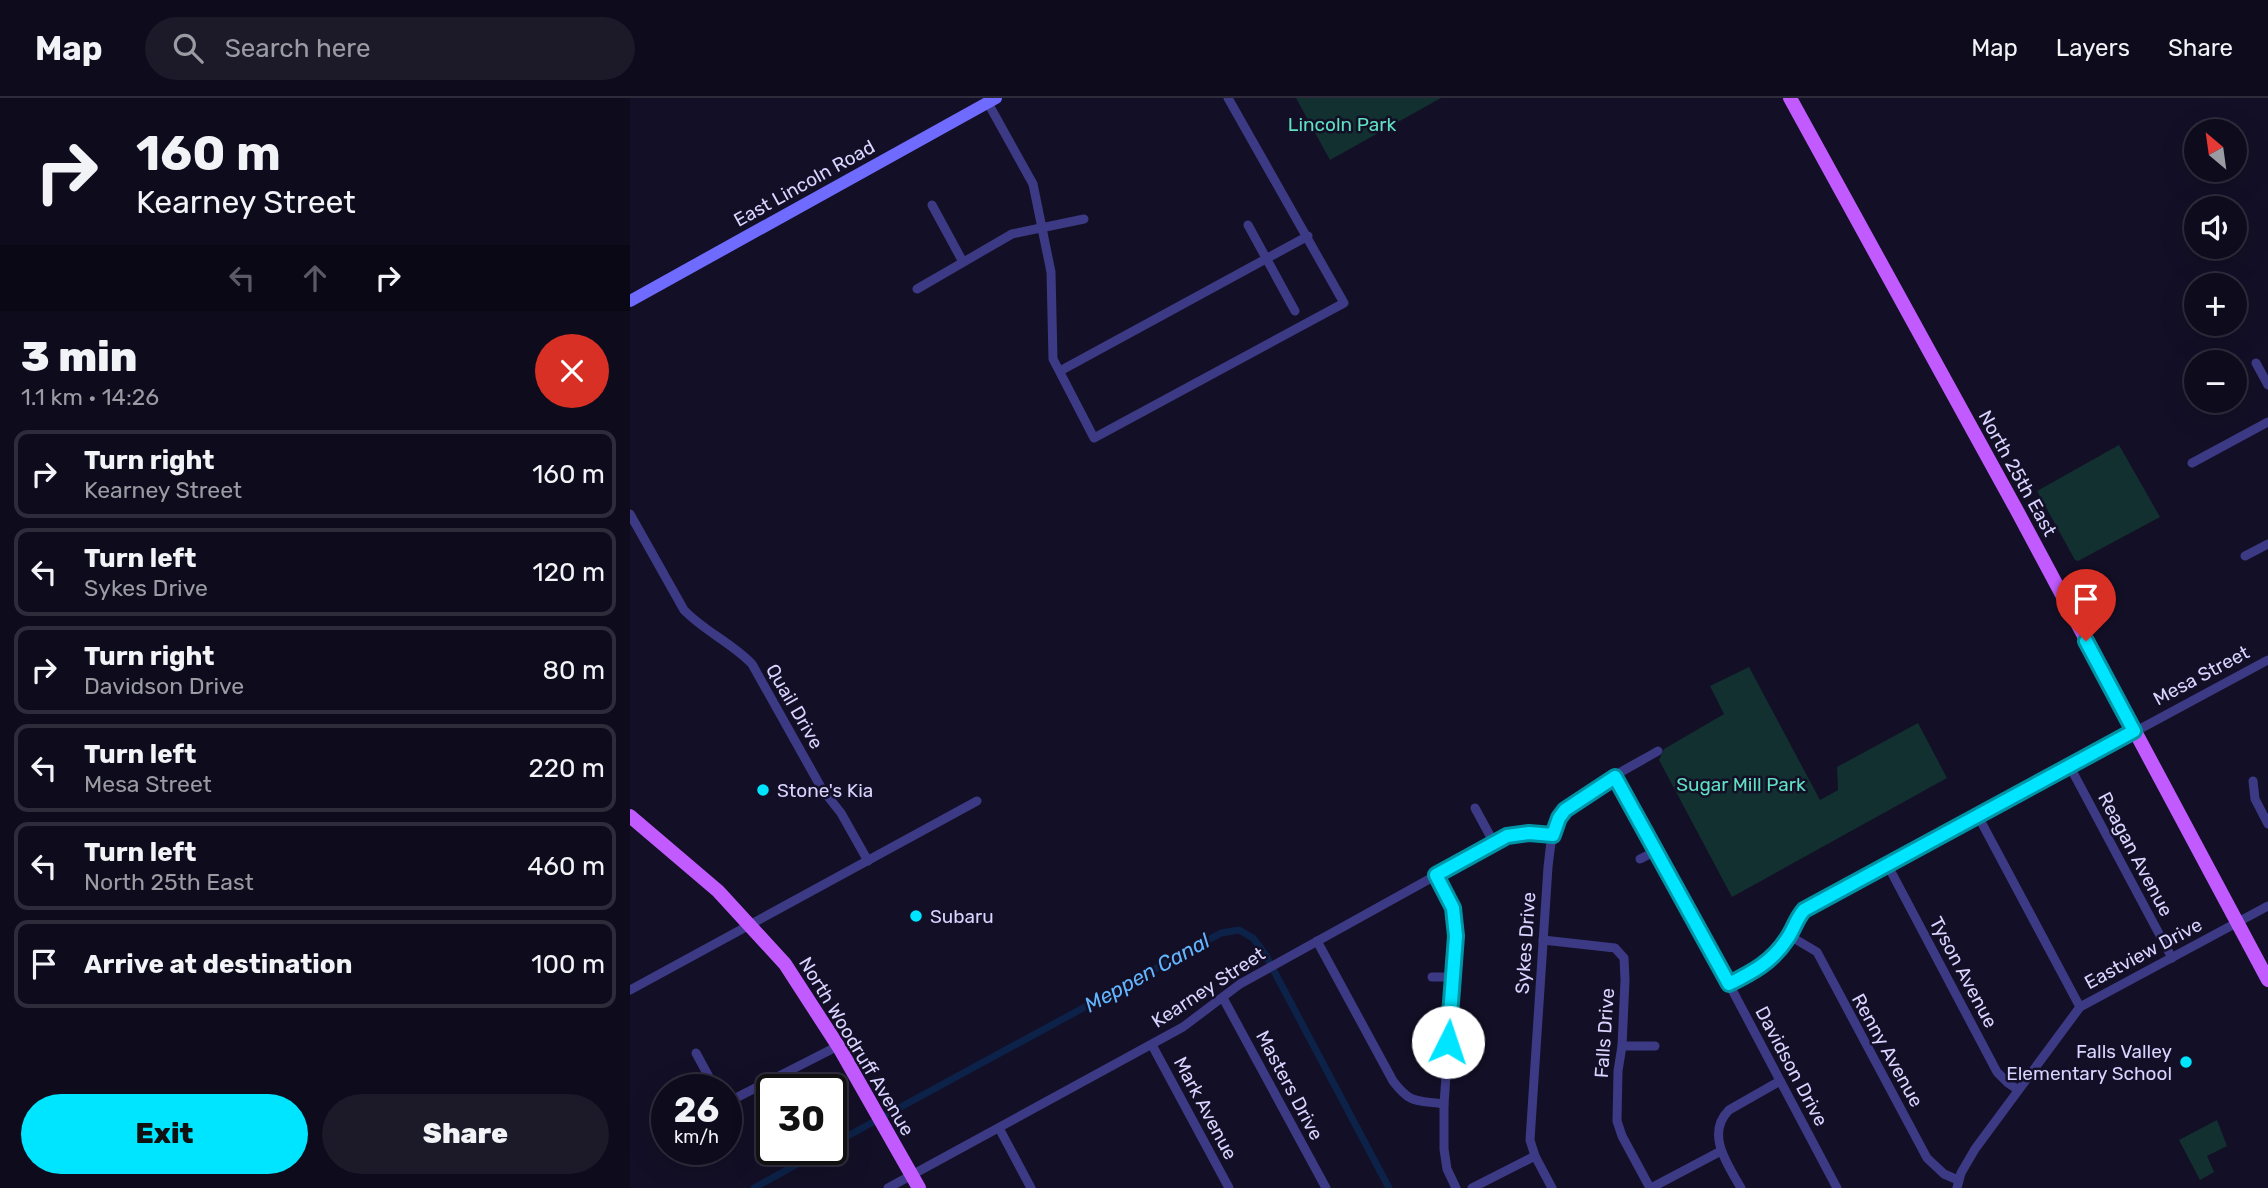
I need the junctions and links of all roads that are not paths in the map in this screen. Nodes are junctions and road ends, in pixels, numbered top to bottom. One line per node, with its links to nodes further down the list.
1 (1228, 98): 8 (street)
2 (1790, 98): 23 (main road, North 25th East)
3 (992, 101): 7 (street); 12 (main road, East Lincoln Road)
4 (932, 205): 10 (street)
5 (1084, 219): 7 (street)
6 (1248, 225): 9 (street)
7 (1043, 226): 10 (street); 15 (street)
8 (1308, 236): 9 (street); 15 (street)
9 (1266, 258): 13 (street); 15 (street)
10 (963, 262): 11 (street)
11 (917, 289)
12 (630, 301)
13 (1295, 311)
14 (2256, 363): 16 (street)
15 (1060, 371)
16 (2268, 385)
17 (2268, 422): 18 (street)
18 (2192, 463)
19 (630, 514): 37 (street, Quail Drive)
20 (2268, 544): 21 (street)
21 (2245, 556)
22 (2268, 660): 23 (street, Mesa Street)
23 (2134, 731): 25 (street, Mesa Street); 41 (main road, North 25th East)
24 (1658, 751): 26 (street, Sykes Drive)
25 (2069, 765): 31 (street, Mesa Street); 46 (street, Reagan Avenue)
26 (1615, 777): 33 (street, Sykes Drive); 35 (street, Davidson Drive)
27 (2253, 782): 32 (street)
28 (978, 801): 37 (street)
29 (1475, 807): 34 (street)
30 (630, 816): 42 (main road, North Woodruff Avenue)
31 (1978, 816): 38 (street, Mesa Street); 53 (street)
32 (2268, 824)
33 (1553, 835): 34 (street, Kearney Street); 44 (street, Sykes Drive)
34 (1494, 843): 39 (street, Kearney Street)
35 (1656, 851): 36 (street); 50 (street, Davidson Drive)
36 (1640, 859)
37 (868, 861): 42 (street)
38 (1887, 864): 43 (street, Mesa Street); 61 (street, Tyson Avenue)
39 (1436, 875): 45 (street, Kearney Street); 48 (street)
40 (2268, 906): 41 (street, Eastview Drive)
41 (2237, 921): 46 (street, Eastview Drive); 49 (main road, North 25th East)
42 (750, 925): 51 (street); 55 (main road, North Woodruff Avenue)
43 (1790, 936): 50 (street, Mesa Street); 68 (street, Renny Avenue)
44 (1543, 940): 56 (street, Falls Drive); 66 (street, Sykes Drive)
45 (1317, 941): 52 (street, Kearney Street); 63 (street)
46 (2172, 958): 53 (street, Eastview Drive)
47 (1432, 976): 48 (street)
48 (1453, 977): 63 (street)
49 (2268, 980)
50 (1729, 984): 60 (street, Davidson Drive)
51 (630, 990)
52 (1223, 998): 54 (street, Kearney Street); 72 (street, Masters Drive)
53 (2080, 1007): 61 (street, Eastview Drive)
54 (1152, 1045): 64 (street, Kearney Street); 71 (street, Mark Avenue)
55 (838, 1046): 62 (street); 67 (main road, North Woodruff Avenue)
56 (1622, 1046): 57 (street); 76 (street, Falls Drive)
57 (1656, 1046)
58 (696, 1053): 59 (street)
59 (707, 1074)
60 (1780, 1081): 65 (street); 78 (street, Davidson Drive)
61 (2017, 1089): 68 (street, Eastview Drive)
62 (742, 1095)
63 (1444, 1104): 73 (street)
64 (999, 1128): 67 (street, Kearney Street); 70 (street)
65 (1721, 1152): 76 (street); 77 (street)
66 (1535, 1156): 74 (street); 75 (street, Sykes Drive)
67 (915, 1182): 69 (street, Kearney Street)
68 (1958, 1184)
69 (888, 1188)
70 (1031, 1188)
71 (1228, 1188)
72 (1326, 1188)
73 (1457, 1188)
74 (1472, 1188)
75 (1552, 1188)
76 (1650, 1188)
77 (1741, 1188)
78 (1837, 1188)

